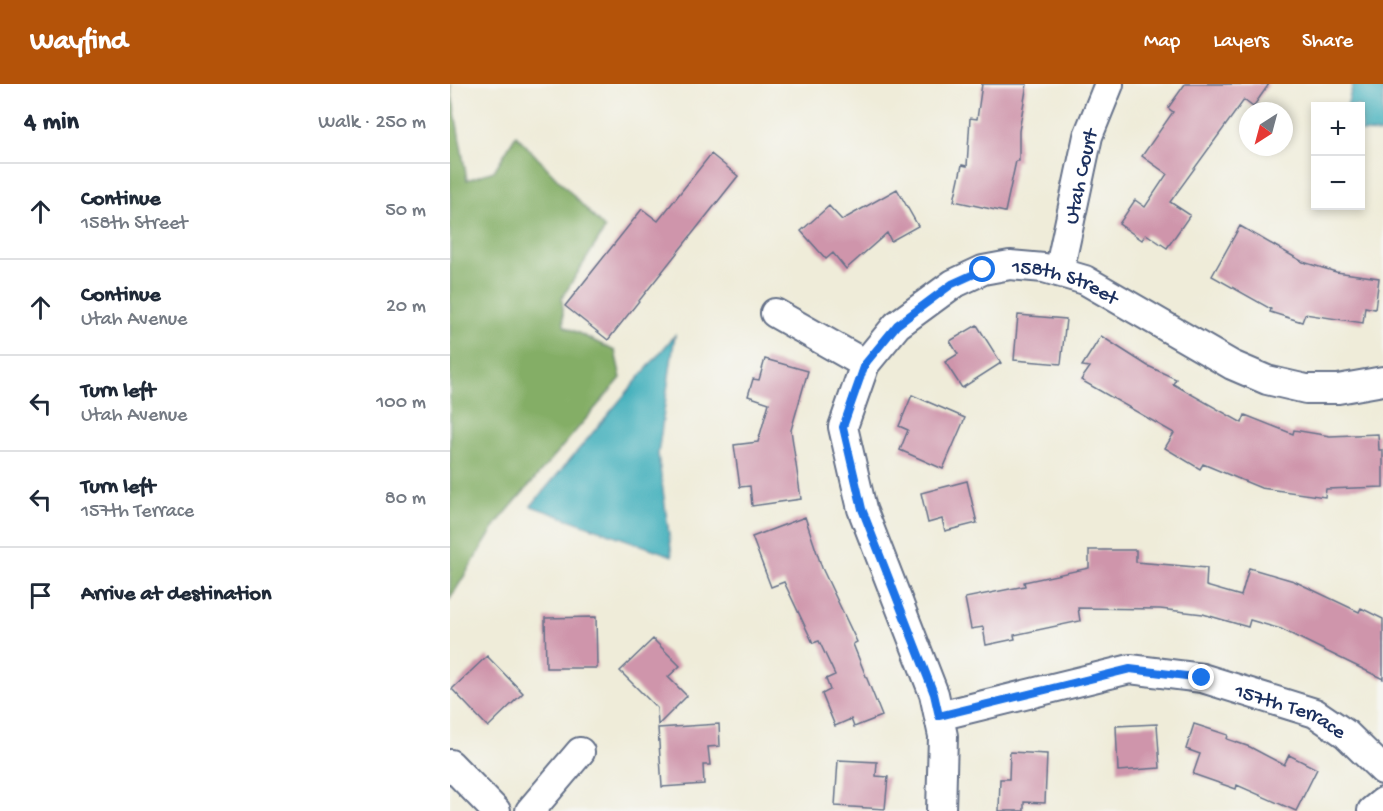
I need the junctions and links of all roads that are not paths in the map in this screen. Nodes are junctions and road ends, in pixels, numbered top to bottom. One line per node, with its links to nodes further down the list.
1 (1108, 84): 2 (street, Utah Court)
2 (1059, 272): 4 (street, 158th Street); 5 (street, 158th Street)
3 (775, 313): 4 (street)
4 (865, 364): 6 (street)
5 (1383, 381)
6 (939, 716): 9 (street, 157th Terrace); 13 (street)
7 (580, 752): 12 (street)
8 (450, 764): 11 (street)
9 (1383, 770)
10 (1383, 802): 14 (street)
11 (496, 811)
12 (530, 811)
13 (941, 811)
14 (1372, 811)

